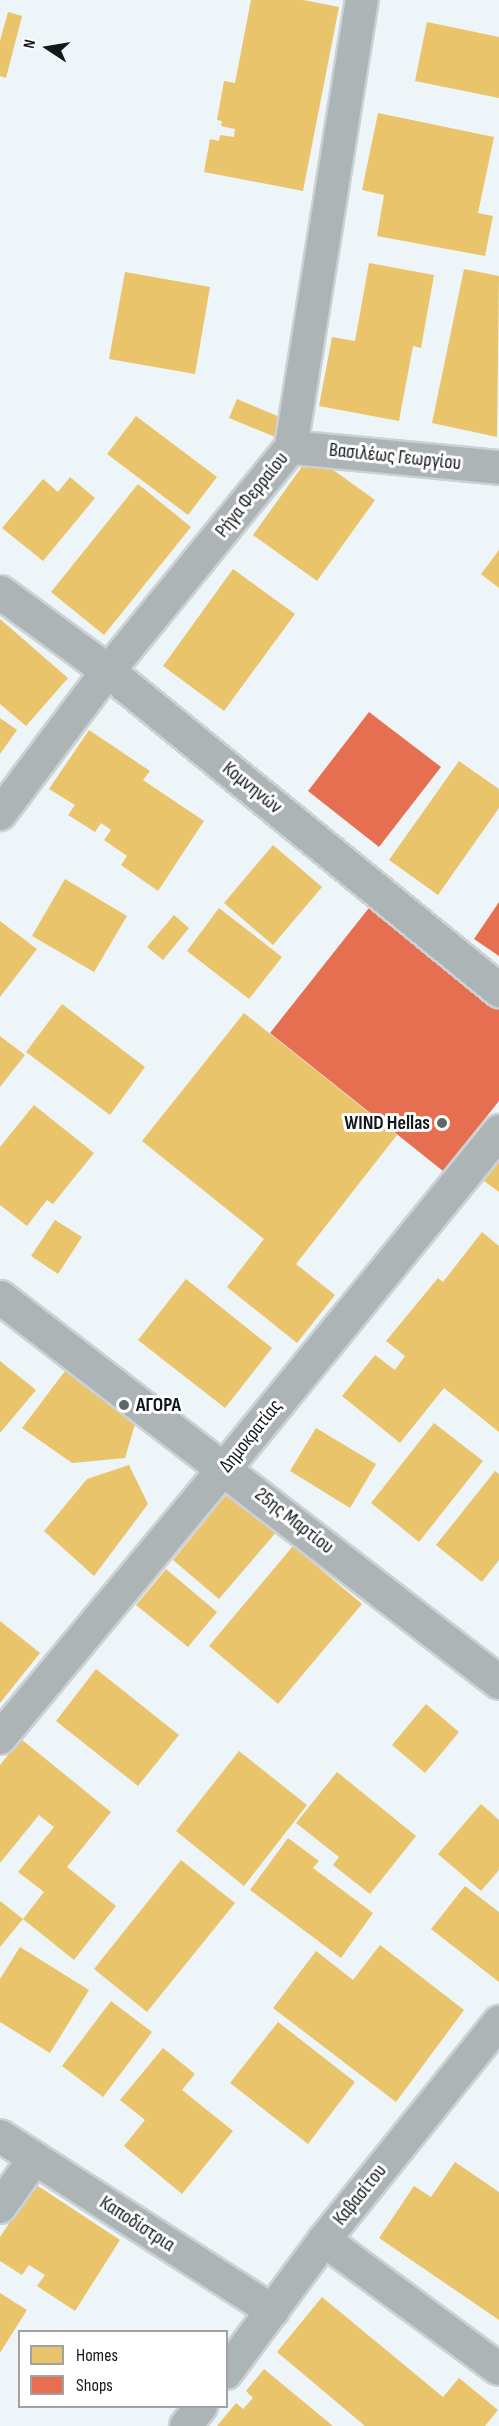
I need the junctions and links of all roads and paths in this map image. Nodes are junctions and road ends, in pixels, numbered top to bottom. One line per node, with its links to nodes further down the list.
1 (362, 0): 2 (street, Ρήγα Φερραίου)
2 (291, 447): 3 (street, Βασιλέως Γεωργίου); 5 (street, Ρήγα Φερραίου)
3 (499, 467)
4 (0, 592): 5 (street, Κομνηνών)
5 (108, 671): 6 (street, Ρήγα Φερραίου); 7 (street, Κομνηνών)
6 (0, 814)
7 (499, 990)
8 (499, 1131): 10 (street, Δημοκρατίας)
9 (0, 1297): 10 (street, 25ης Μαρτίου)
10 (225, 1467): 11 (street, 25ης Μαρτίου); 12 (street, Δημοκρατίας)
11 (499, 1682)
12 (0, 1738)
13 (499, 2022): 17 (street, Καβασίτου)
14 (0, 2136): 15 (street, Καποδίστρια)
15 (35, 2158): 16 (street); 18 (street, Καποδίστρια)
16 (0, 2207)
17 (324, 2240): 18 (street, Καβασίτου); 19 (street)
18 (273, 2312): 20 (street, Καβασίτου)
19 (499, 2369)
20 (228, 2370)
21 (200, 2408): 22 (street)
22 (186, 2426)

